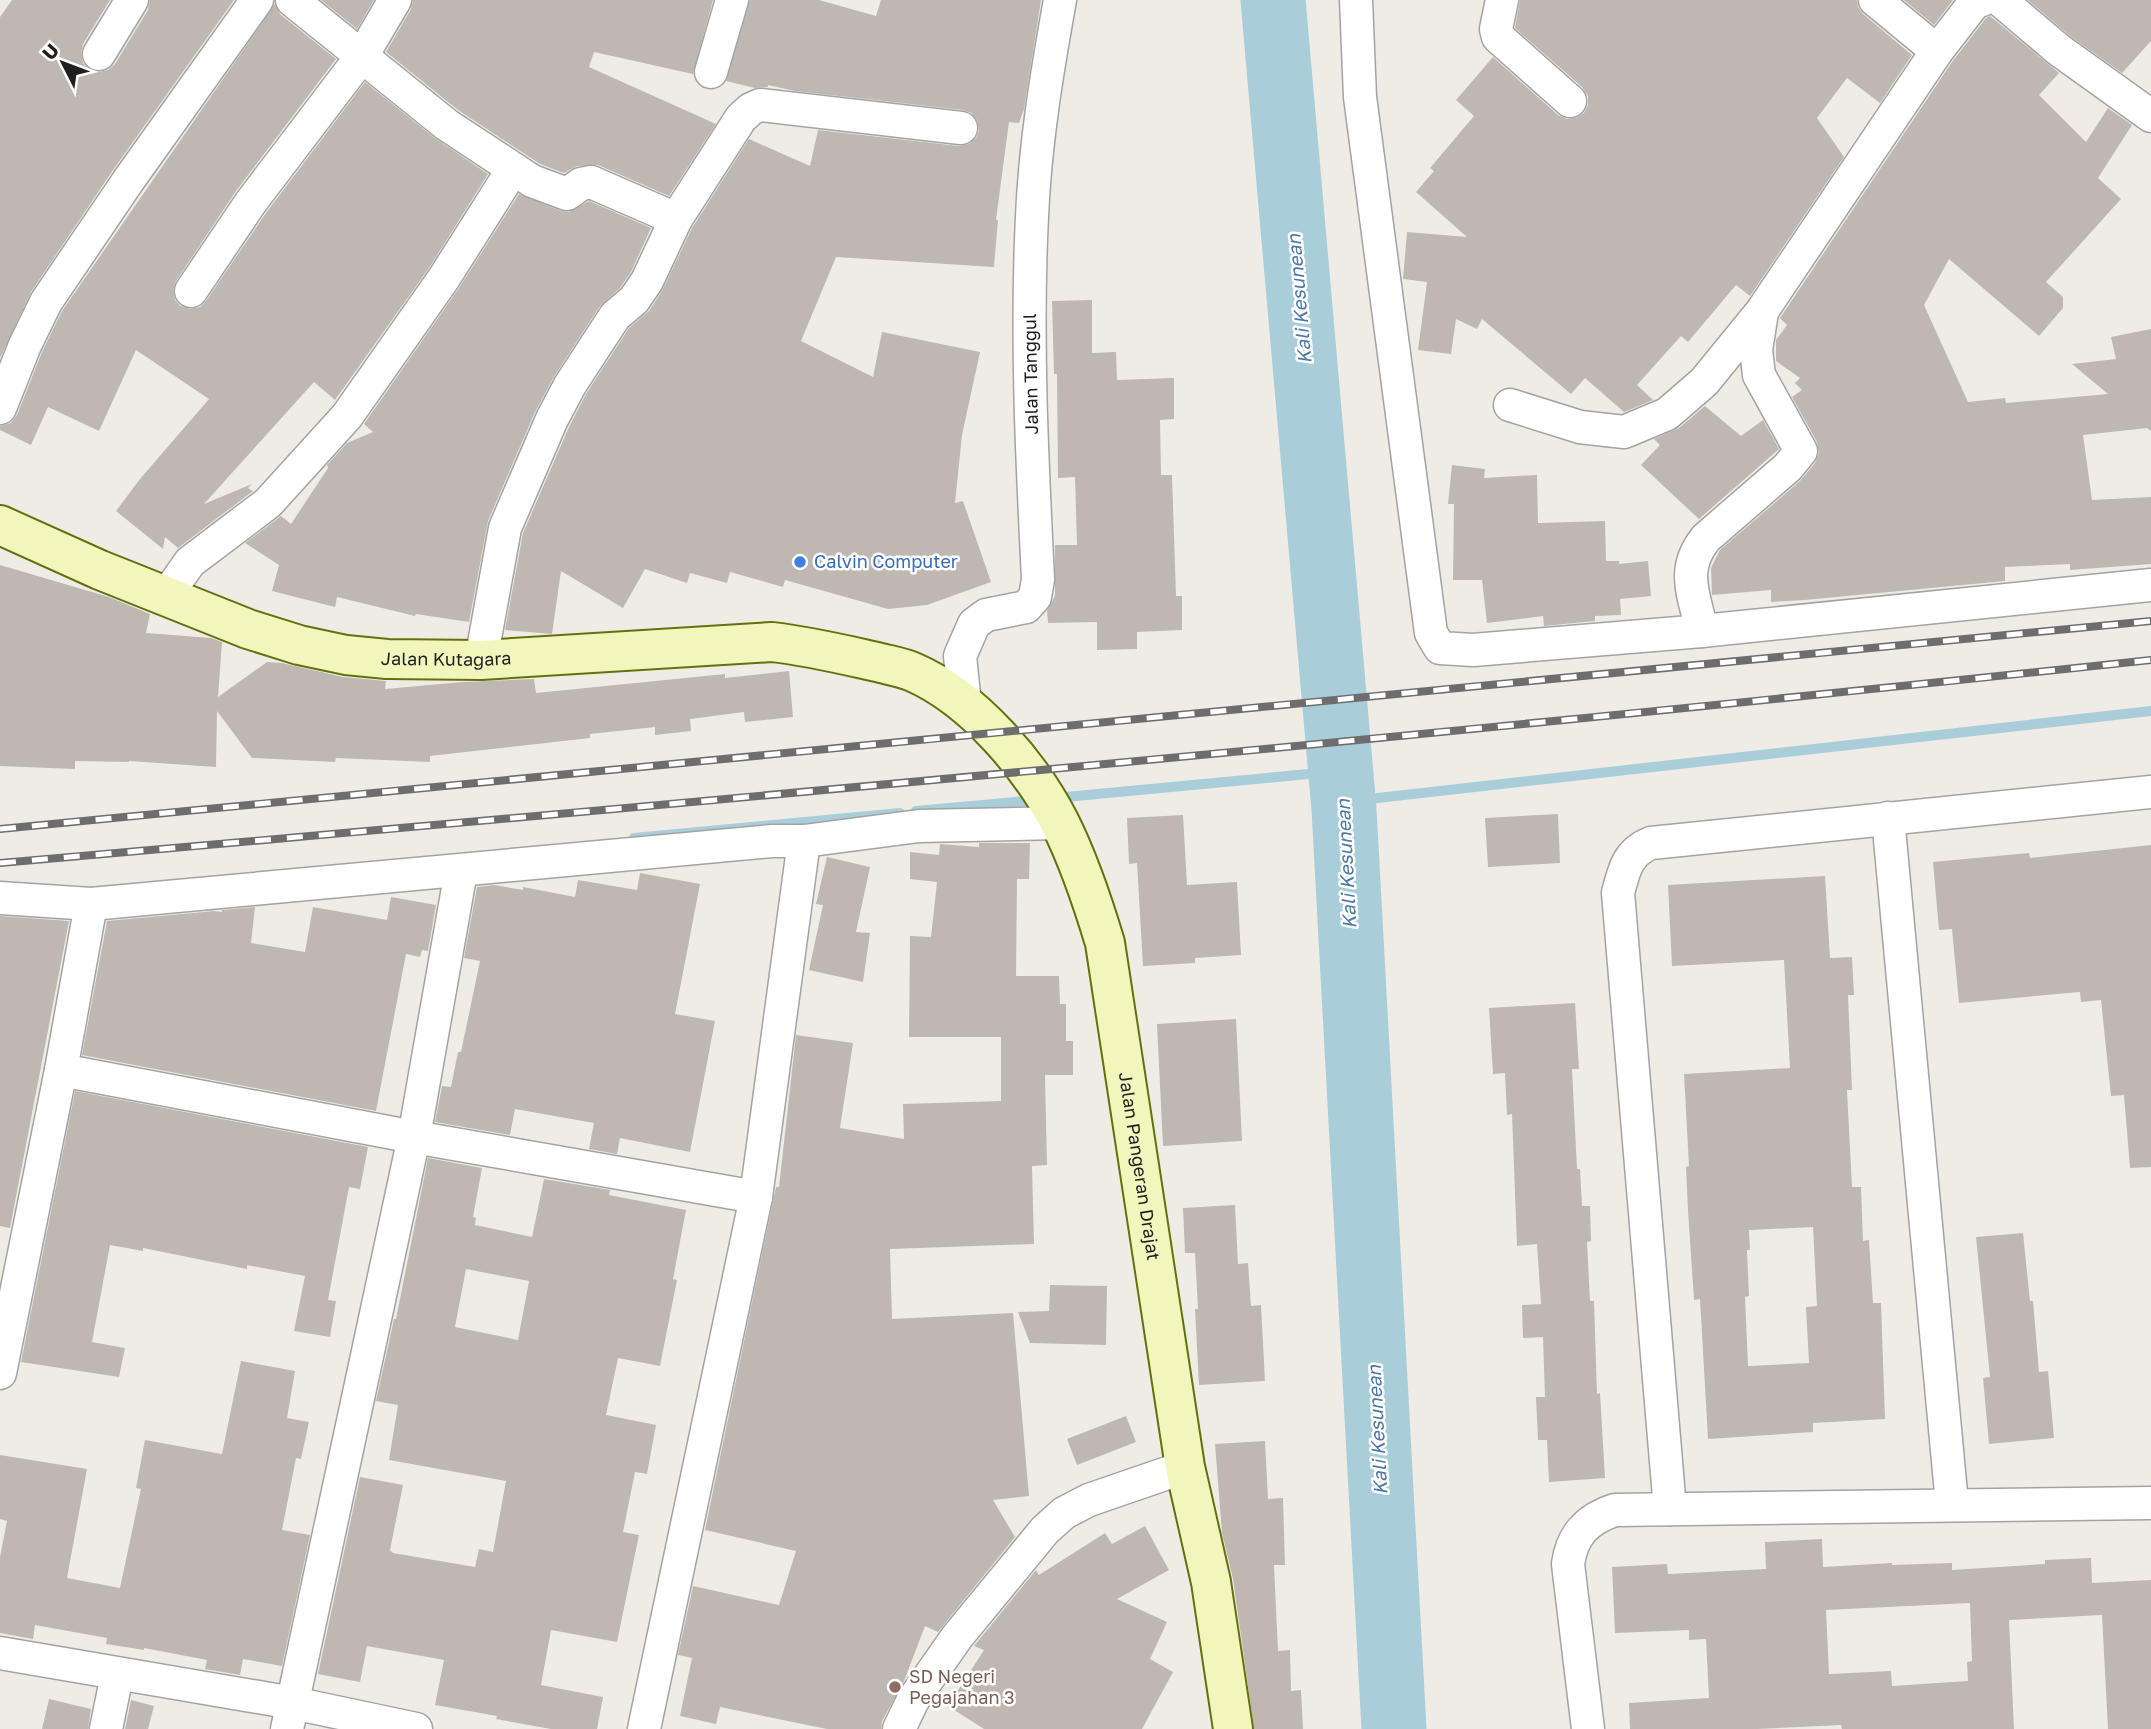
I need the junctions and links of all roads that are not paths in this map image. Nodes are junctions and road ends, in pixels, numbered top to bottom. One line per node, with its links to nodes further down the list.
1 (132, 0): 13 (street)
2 (257, 0): 24 (street)
3 (292, 0): 14 (street)
4 (395, 0): 14 (street)
5 (732, 0): 15 (street)
6 (1060, 0): 31 (street, Jalan Tanggul)
7 (1356, 0): 28 (street)
8 (1502, 0): 16 (street)
9 (1875, 0): 12 (street)
10 (1982, 0): 12 (street)
11 (2000, 0): 17 (street)
12 (1937, 51): 22 (street)
13 (99, 54)
14 (362, 56): 19 (street); 21 (street)
15 (711, 72)
16 (1570, 101)
17 (2151, 116)
18 (961, 128): 20 (street)
19 (513, 169): 20 (street); 27 (street)
20 (676, 219): 29 (street)
21 (191, 291)
22 (1762, 310): 23 (street); 28 (street)
23 (1510, 405)
24 (0, 408)
25 (0, 525): 27 (street, Jalan Kutagara)
26 (2151, 585): 28 (street)
27 (166, 596): 29 (street, Jalan Kutagara)
28 (1702, 631)
29 (481, 660): 30 (street, Jalan Kutagara)
30 (912, 671): 31 (street, Jalan Pangeran Drajat)
31 (965, 704): 34 (street, Jalan Pangeran Drajat)
32 (2151, 792): 33 (street)
33 (1888, 818): 45 (street); 46 (street)
34 (1057, 819): 35 (street); 43 (street, Jalan Pangeran Drajat)
35 (804, 841): 36 (street); 41 (street)
36 (461, 871): 38 (street); 40 (street)
37 (0, 898): 38 (street)
38 (91, 904): 39 (street)
39 (61, 1070): 40 (street); 42 (street)
40 (414, 1137): 41 (street); 49 (street)
41 (756, 1197): 52 (street)
42 (0, 1373)
43 (1185, 1467): 53 (street); 54 (street, Jalan Pangeran Drajat)
44 (2151, 1503): 45 (street)
45 (1952, 1504): 46 (street)
46 (1670, 1509): 55 (street)
47 (0, 1653): 48 (street)
48 (117, 1675): 49 (street); 50 (street)
49 (290, 1716): 51 (street)
50 (106, 1729)
51 (415, 1729)
52 (645, 1729)
53 (899, 1729)
54 (1233, 1729)
55 (1588, 1729)

